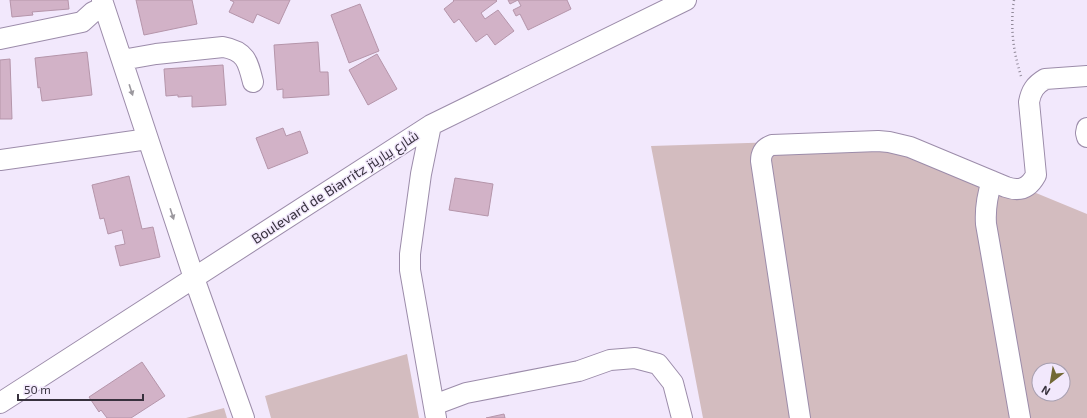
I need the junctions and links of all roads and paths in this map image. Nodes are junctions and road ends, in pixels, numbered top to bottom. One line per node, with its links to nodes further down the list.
1 (686, 0): 11 (street, Boulevard de Biarritz شارع بياريتز)
2 (1014, 0): 10 (path)
3 (103, 4): 4 (street); 5 (street)
4 (82, 22): 5 (street); 6 (street)
5 (110, 27): 7 (street)
6 (0, 39)
7 (122, 60): 9 (street); 14 (street, one-way to 14)
8 (1087, 76): 10 (street)
9 (252, 82)
10 (1030, 96): 16 (street)
11 (431, 125): 17 (street, Boulevard de Biarritz شارع بياريتز); 19 (street)
12 (1087, 128): 13 (street)
13 (1087, 137)
14 (148, 139): 15 (street); 17 (street, one-way to 17)
15 (0, 160)
16 (992, 181): 22 (street); 23 (street)
17 (194, 278): 18 (street, Boulevard de Biarritz شارع بياريتز); 20 (street)
18 (0, 403)
19 (435, 411): 21 (street)
20 (244, 418)
21 (682, 418)
22 (800, 418)
23 (1020, 418)

